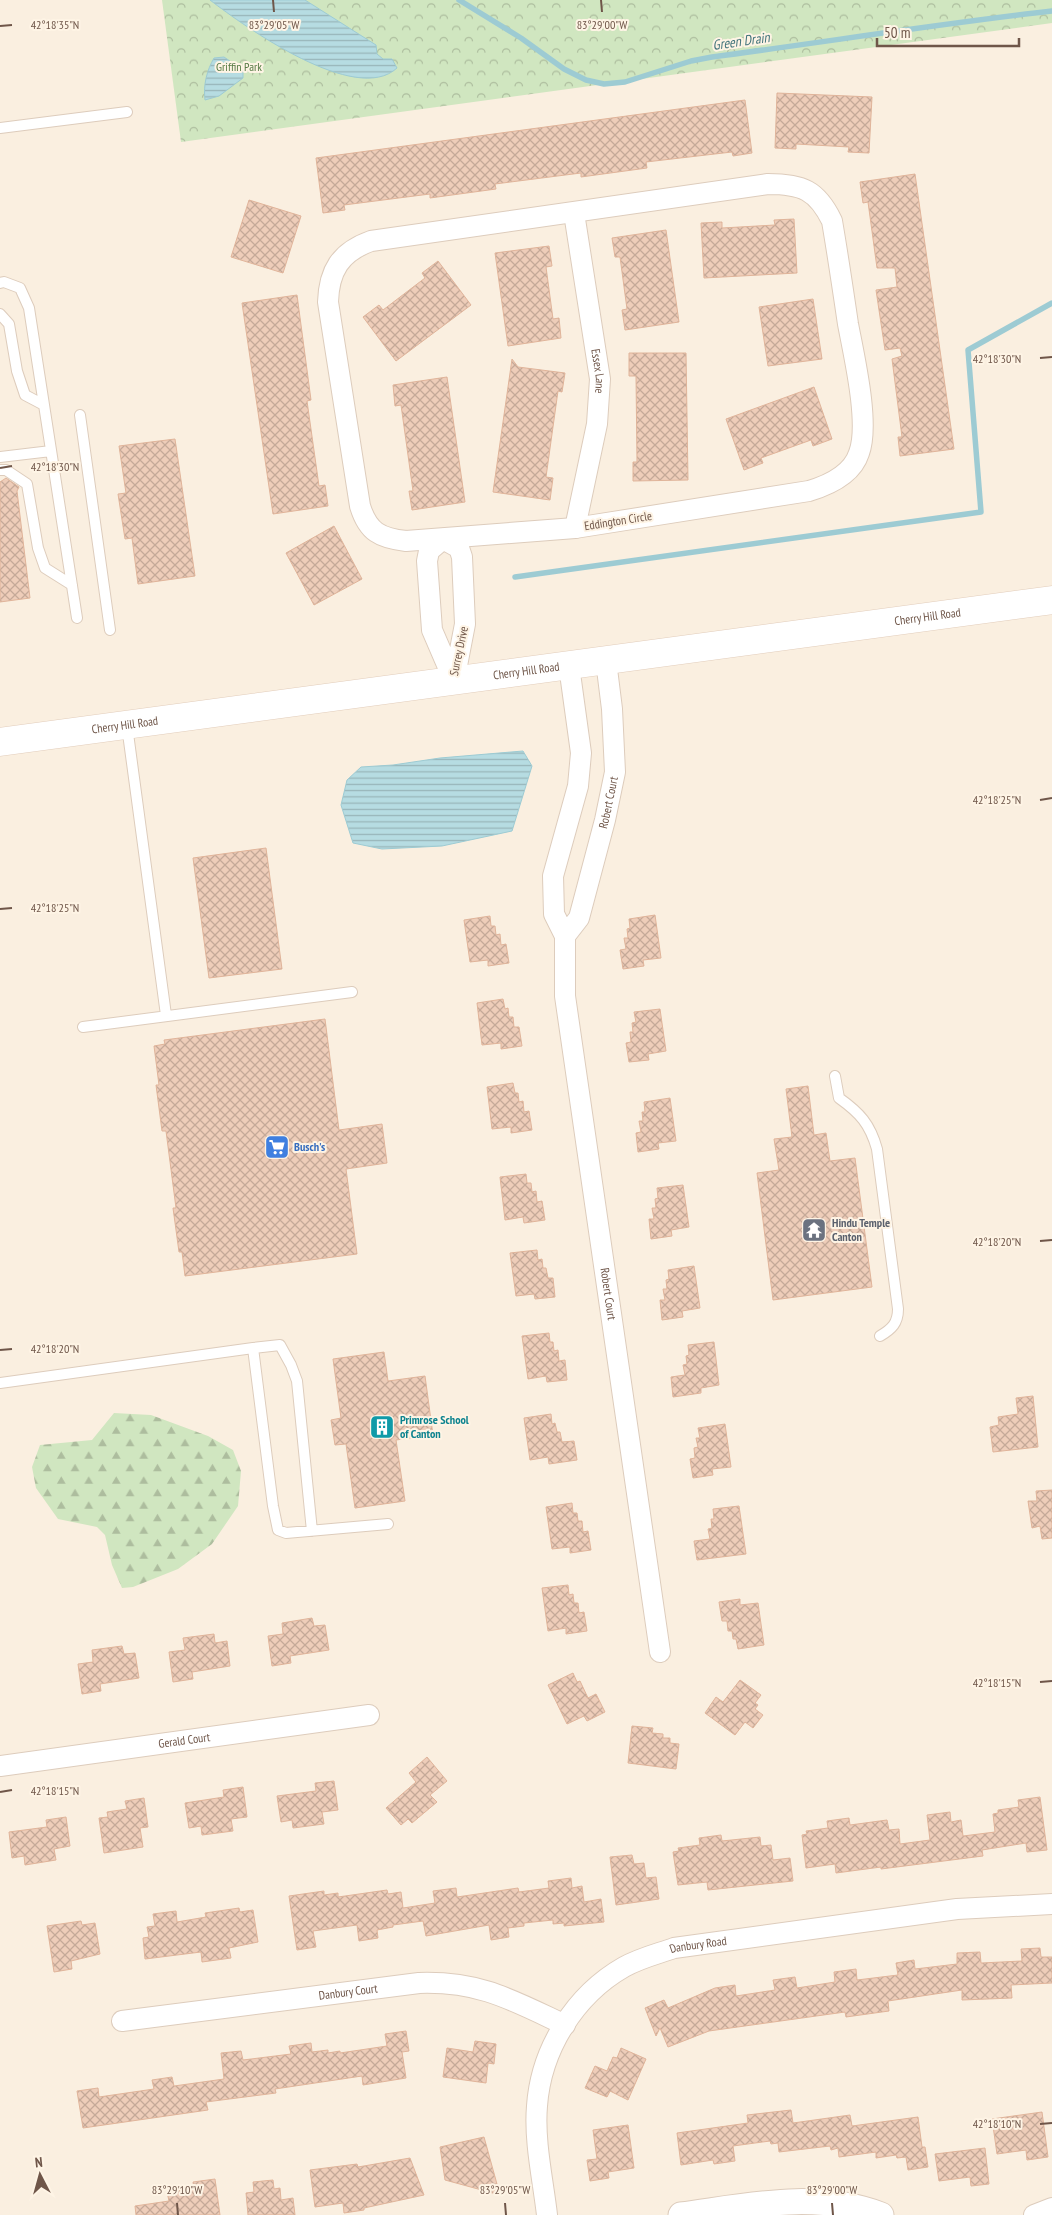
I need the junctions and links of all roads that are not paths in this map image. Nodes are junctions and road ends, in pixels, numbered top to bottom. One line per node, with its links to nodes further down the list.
1 (127, 112): 2 (lane)
2 (0, 128)
3 (574, 213): 11 (street, Essex Lane); 11 (street, Eddington Circle); 12 (street, Eddington Circle)
4 (0, 283): 6 (lane)
5 (0, 314): 6 (lane)
6 (44, 405): 8 (lane)
7 (80, 415): 16 (lane)
8 (51, 451): 9 (lane); 13 (lane)
9 (0, 457)
10 (0, 470): 13 (lane)
11 (575, 528): 12 (street, Eddington Circle)
12 (443, 539): 19 (street, Surrey Drive); 19 (street, Surrey Drive)
13 (72, 586): 15 (lane)
14 (1052, 600): 17 (main road, Cherry Hill Road)
15 (77, 618)
16 (110, 630)
17 (606, 661): 18 (main road, Cherry Hill Road); 22 (street, Robert Court)
18 (569, 666): 19 (main road, Cherry Hill Road); 22 (street, Robert Court)
19 (454, 681): 20 (main road, Cherry Hill Road)
20 (127, 725): 21 (main road, Cherry Hill Road); 24 (lane)
21 (0, 742)
22 (565, 936): 32 (street, Robert Court)
23 (352, 992): 24 (lane)
24 (166, 1015): 25 (lane)
25 (83, 1027)
26 (835, 1076): 27 (lane)
27 (880, 1336)
28 (253, 1348): 29 (lane); 31 (lane); 31 (lane)
29 (0, 1383)
30 (388, 1524): 31 (lane)
31 (312, 1531)
32 (660, 1652)
33 (369, 1715): 34 (street, Gerald Court)
34 (0, 1766)
35 (1052, 1904): 37 (street, Danbury Road)
36 (122, 2021): 37 (street, Danbury Court)
37 (565, 2025): 40 (street, Danbury Road)
38 (1052, 2208): 43 (street)
39 (762, 2210): 41 (street); 42 (street)
40 (547, 2215)
41 (681, 2215)
42 (881, 2215)
43 (1034, 2215)

